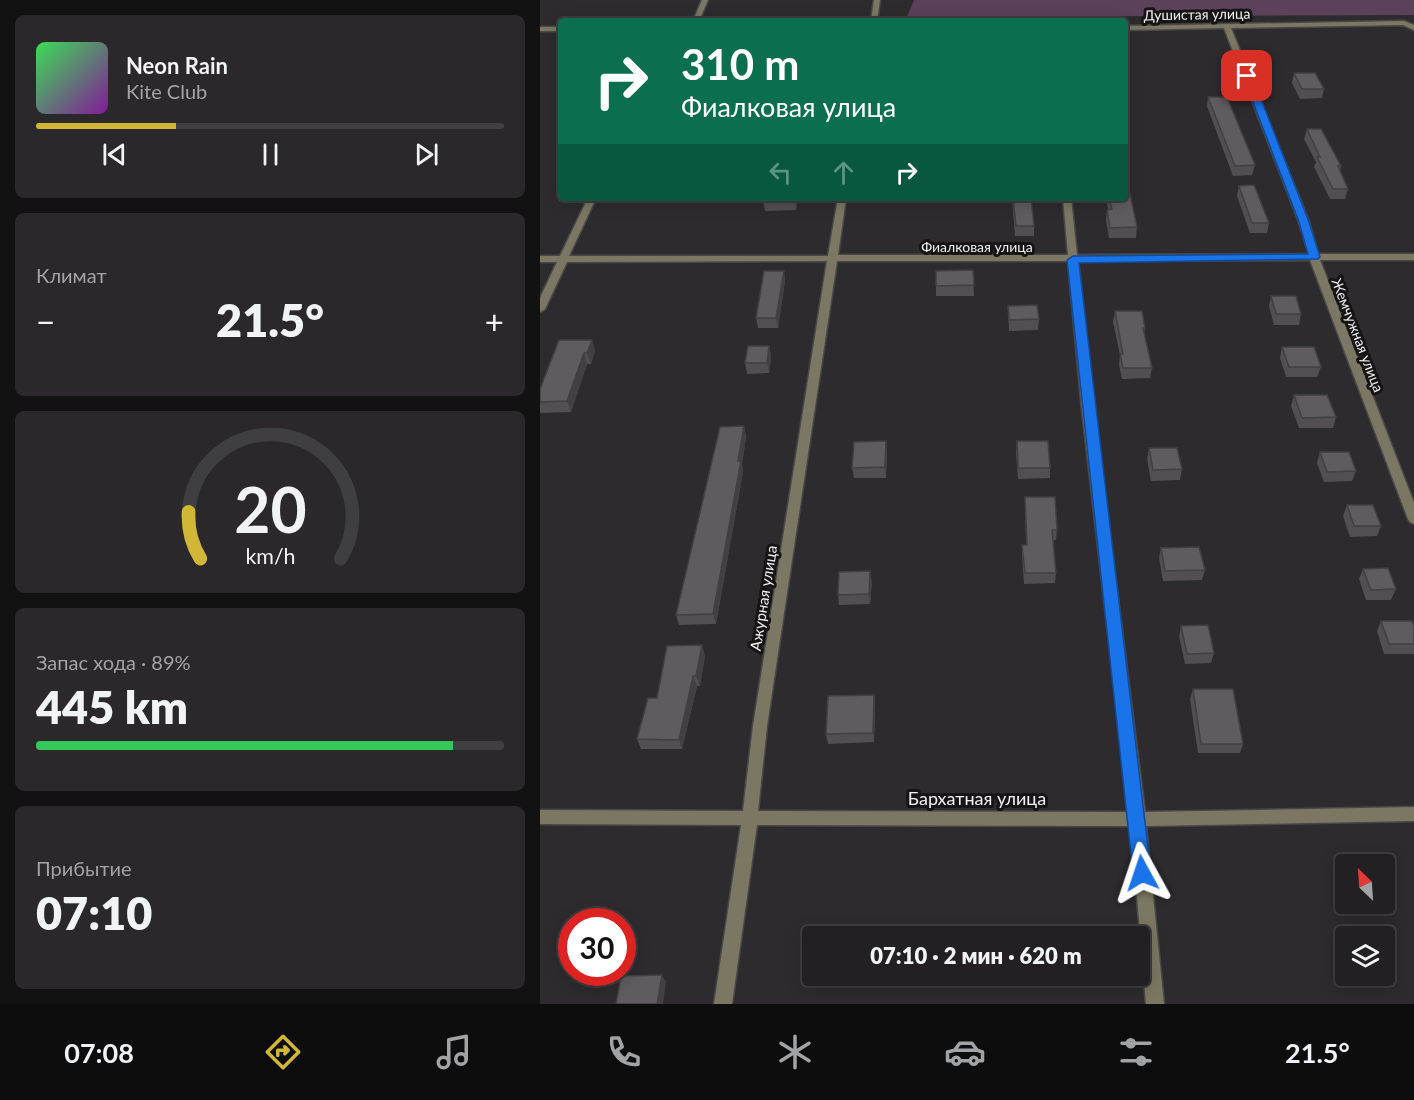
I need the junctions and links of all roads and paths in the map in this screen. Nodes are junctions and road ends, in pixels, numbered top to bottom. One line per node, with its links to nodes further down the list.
1 (705, 0): 3 (street)
2 (877, 0): 4 (street)
3 (697, 18)
4 (874, 18)
5 (1227, 26): 6 (street, Душистая улица); 7 (street, Душистая улица); 13 (street, Жемчужная улица)
6 (1413, 27)
7 (1128, 28)
8 (540, 29): 9 (street)
9 (558, 29)
10 (591, 201): 16 (street)
11 (842, 201): 17 (street, Ажурная улица)
12 (1067, 201): 18 (street)
13 (1314, 257): 14 (street, Фиалковая улица); 18 (street, Фиалковая улица); 20 (street, Жемчужная улица)
14 (1414, 257)
15 (540, 259): 16 (street, Фиалковая улица)
16 (563, 259): 17 (street, Фиалковая улица); 19 (street)
17 (832, 260): 18 (street, Фиалковая улица); 23 (street, Ажурная улица)
18 (1073, 260): 24 (street)
19 (540, 309)
20 (1414, 519)
21 (1414, 814): 24 (street, Бархатная улица)
22 (540, 817): 23 (street, Бархатная улица)
23 (750, 818): 24 (street, Бархатная улица); 25 (street, Ажурная улица)
24 (1138, 819): 26 (street)
25 (723, 1004)
26 (1155, 1004)

